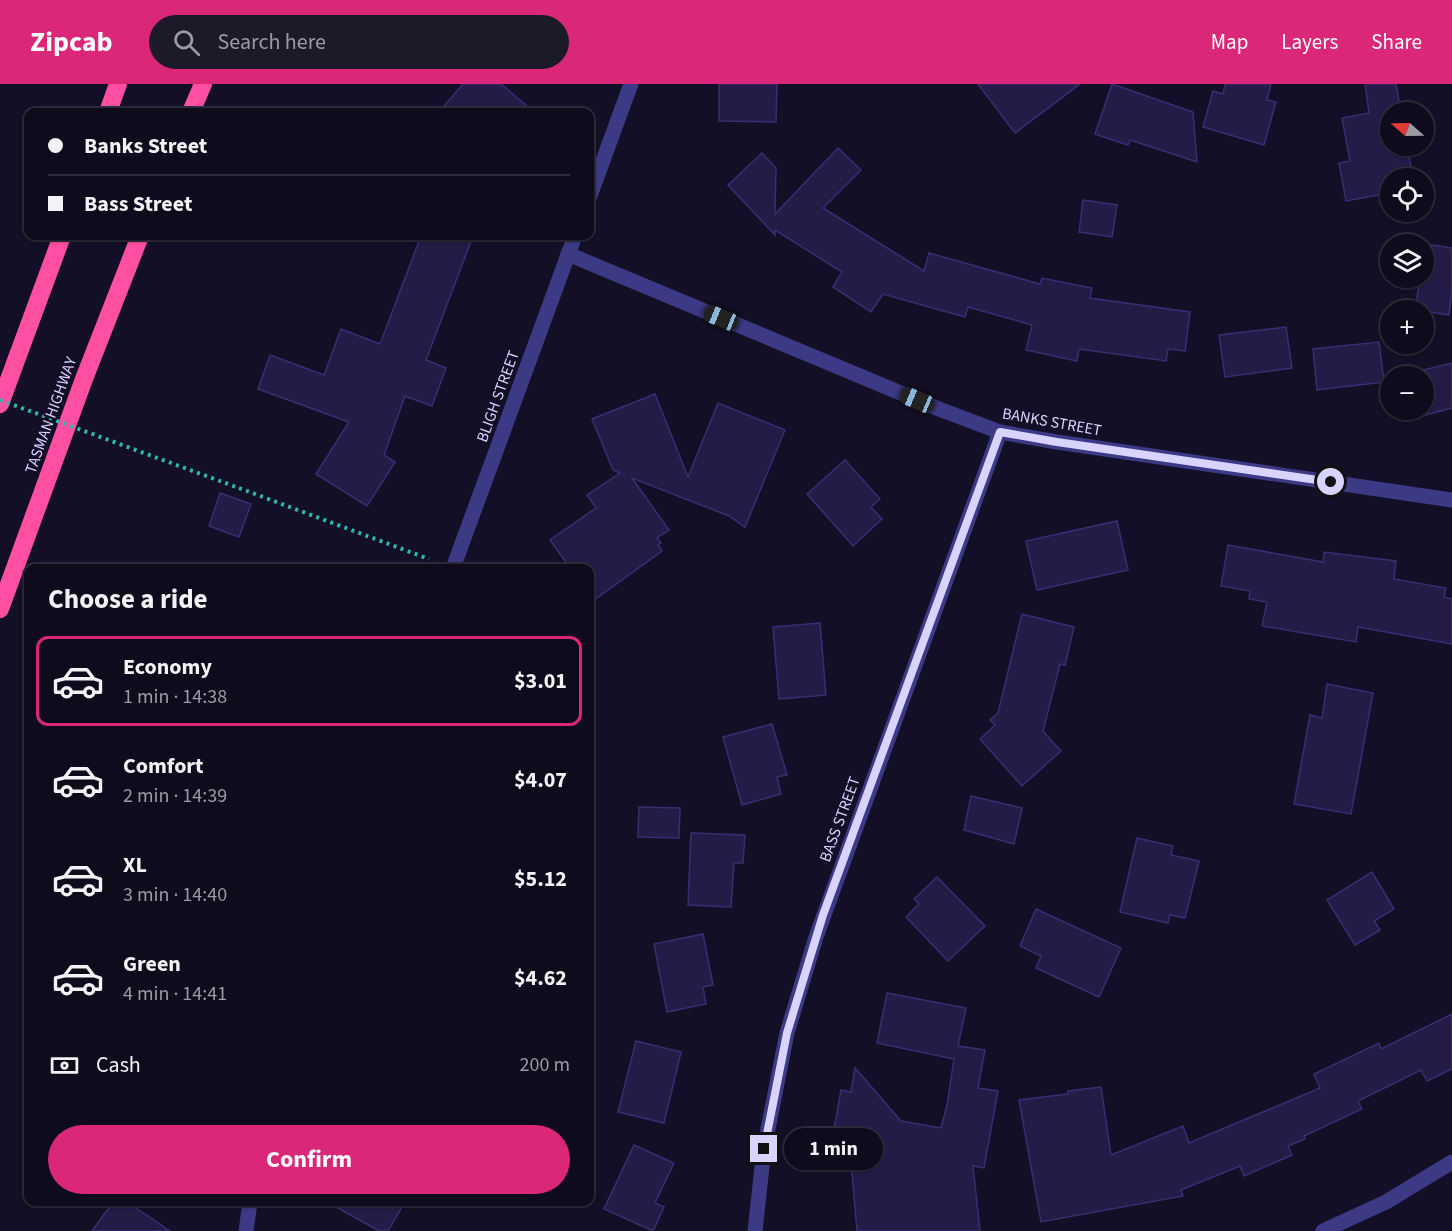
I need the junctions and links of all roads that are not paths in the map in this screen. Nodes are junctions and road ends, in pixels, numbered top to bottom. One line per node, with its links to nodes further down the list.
1 (118, 84): 5 (highway)
2 (195, 84): 6 (highway)
3 (202, 84): 7 (highway)
4 (631, 84): 8 (street)
5 (109, 108)
6 (186, 108)
7 (193, 108)
8 (594, 185)
9 (61, 240): 13 (highway)
10 (138, 240): 17 (highway, TASMAN HIGHWAY)
11 (573, 240): 12 (street, BLIGH STREET)
12 (568, 254): 14 (street, BANKS STREET); 16 (street, BLIGH STREET)
13 (0, 402)
14 (1000, 432): 15 (street, BANKS STREET); 21 (street, BASS STREET)
15 (1452, 500)
16 (455, 564)
17 (0, 609)
18 (1452, 1162): 22 (street)
19 (249, 1206): 20 (street)
20 (246, 1231)
21 (755, 1231)
22 (1323, 1231)

